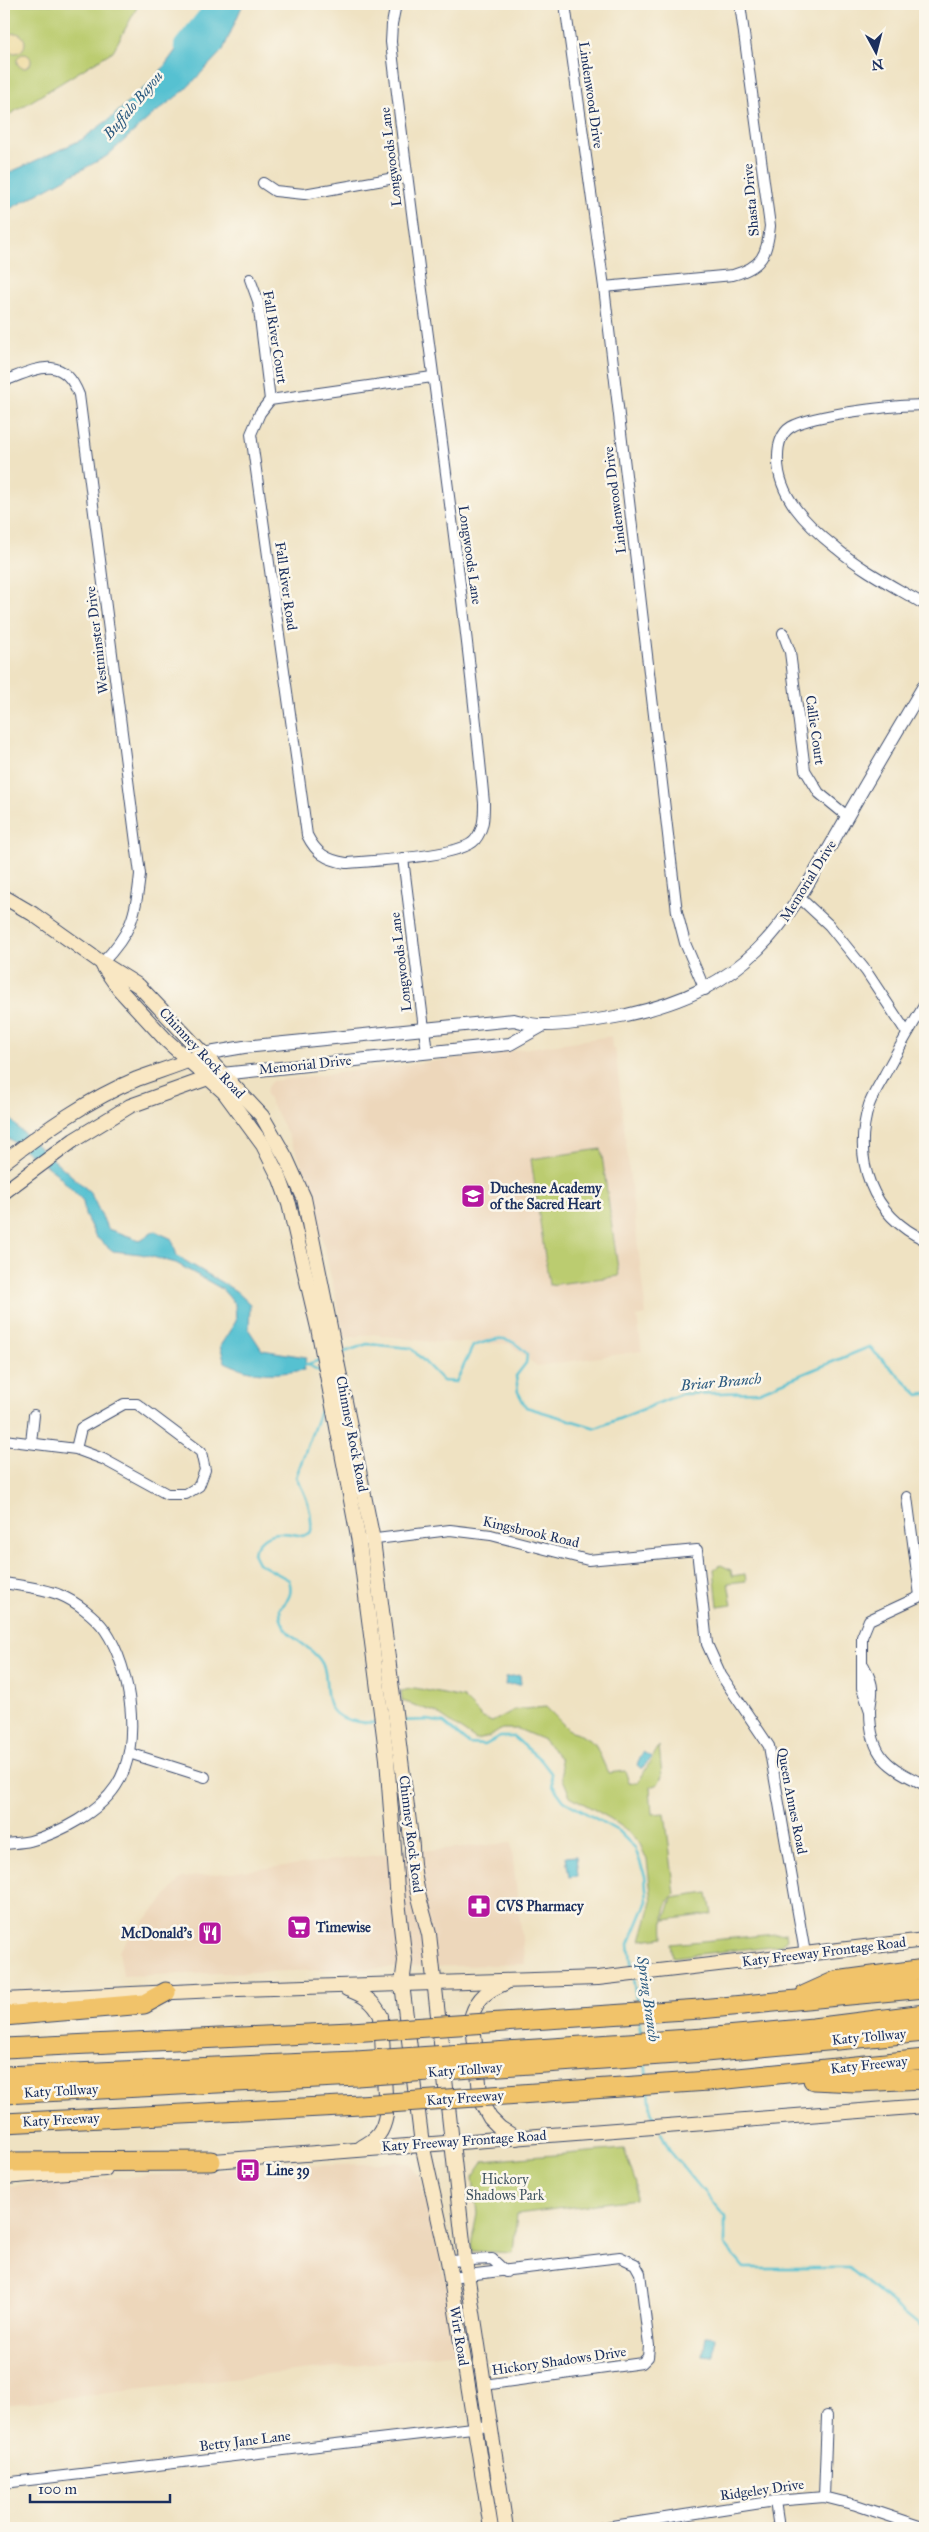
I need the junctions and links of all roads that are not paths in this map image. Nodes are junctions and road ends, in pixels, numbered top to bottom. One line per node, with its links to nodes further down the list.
1 (396, 4): 4 (street, Longwoods Lane)
2 (565, 4): 7 (street, Lindenwood Drive)
3 (740, 4): 7 (street, Shasta Drive)
4 (406, 176): 5 (street); 8 (street, Longwoods Lane)
5 (264, 183)
6 (250, 279): 10 (street, Fall River Court)
7 (604, 288): 20 (street, Lindenwood Drive)
8 (432, 377): 10 (street); 16 (street, Longwoods Lane)
9 (4, 381): 19 (street, Westminster Drive)
10 (270, 400): 16 (street, Fall River Road)
11 (925, 406): 12 (street)
12 (925, 605)
13 (783, 633): 15 (street, Callie Court)
14 (925, 684): 15 (street, Memorial Drive)
15 (847, 816): 18 (street, Memorial Drive)
16 (403, 858): 23 (street, Longwoods Lane)
17 (4, 897): 19 (main road, Chimney Rock Road)
18 (800, 898): 20 (street, Memorial Drive); 24 (street)
19 (102, 963): 26 (main road, Chimney Rock Road); 27 (main road, Chimney Rock Road)
20 (705, 990): 22 (street, Memorial Drive)
21 (925, 1004): 24 (street)
22 (542, 1026): 23 (street, Memorial Drive); 25 (street, Memorial Drive)
23 (423, 1029): 25 (street, Longwoods Lane); 26 (street, Memorial Drive)
24 (908, 1033): 32 (street)
25 (427, 1052): 28 (street, Memorial Drive)
26 (203, 1054): 27 (main road, Memorial Drive); 28 (main road, Chimney Rock Road)
27 (189, 1060): 29 (main road, Chimney Rock Road); 30 (main road, Memorial Drive)
28 (222, 1074): 29 (main road, Memorial Drive); 33 (main road, Chimney Rock Road)
29 (207, 1077): 31 (main road, Memorial Drive); 34 (main road, Chimney Rock Road)
30 (4, 1162)
31 (5, 1191)
32 (925, 1240)
33 (315, 1244): 34 (main road); 35 (main road, Chimney Rock Road)
34 (300, 1247): 35 (main road, Chimney Rock Road)
35 (324, 1326): 41 (main road, Chimney Rock Road)
36 (34, 1415): 38 (street)
37 (4, 1440): 38 (street)
38 (31, 1443): 39 (street)
39 (76, 1449): 39 (street)
40 (907, 1497): 44 (street)
41 (366, 1540): 42 (street, Kingsbrook Road); 46 (main road, Chimney Rock Road)
42 (697, 1550): 53 (street, Queen Annes Road)
43 (4, 1583): 45 (street)
44 (923, 1595): 48 (street)
45 (128, 1753): 47 (street); 51 (street)
46 (394, 1758): 49 (main road, Chimney Rock Road); 50 (main road, Chimney Rock Road)
47 (205, 1777)
48 (925, 1784)
49 (411, 1839): 50 (main road); 56 (main road, Chimney Rock Road)
50 (395, 1841): 57 (main road, Chimney Rock Road)
51 (4, 1844)
52 (925, 1940): 53 (main road, Katy Freeway Frontage Road)
53 (805, 1953): 55 (main road, Katy Freeway Frontage Road)
54 (925, 1969): 62 (highway)
55 (510, 1980): 56 (main road, Katy Freeway Frontage Road); 78 (main road)
56 (433, 1983): 57 (main road, Katy Freeway Frontage Road); 79 (main road, Chimney Rock Road)
57 (402, 1984): 58 (main road, Katy Freeway Frontage Road); 80 (main road, Chimney Rock Road)
58 (340, 1987): 60 (main road, Katy Freeway Frontage Road); 81 (main road)
59 (925, 1988): 62 (highway)
60 (166, 1992): 61 (main road, Katy Freeway Frontage Road); 64 (highway)
61 (4, 2000)
62 (792, 2001): 67 (highway, bridge)
63 (925, 2014): 66 (highway, Katy Tollway)
64 (4, 2016)
65 (925, 2032): 66 (highway, Katy Tollway)
66 (704, 2045): 69 (highway, Katy Tollway, bridge)
67 (4, 2048)
68 (925, 2059): 70 (highway, Katy Freeway)
69 (357, 2069): 71 (highway, Katy Tollway); 73 (highway, Katy Tollway)
70 (760, 2076): 72 (highway); 75 (highway, Katy Freeway, bridge)
71 (4, 2077)
72 (925, 2079)
73 (4, 2094)
74 (925, 2106): 78 (main road, Katy Freeway Frontage Road)
75 (112, 2117): 76 (highway, Katy Freeway); 77 (highway)
76 (4, 2122)
77 (4, 2135)
78 (516, 2138): 79 (main road, Katy Freeway Frontage Road)
79 (453, 2142): 80 (main road, Katy Freeway Frontage Road); 85 (main road, Wirt Road)
80 (422, 2144): 81 (main road, Katy Freeway Frontage Road); 86 (main road, Wirt Road)
81 (359, 2149): 82 (main road, Katy Freeway Frontage Road)
82 (211, 2161): 83 (highway); 84 (main road, Katy Freeway Frontage Road)
83 (4, 2162)
84 (4, 2177)
85 (465, 2260): 86 (street); 87 (street); 88 (main road, Wirt Road)
86 (448, 2261): 89 (main road, Wirt Road)
87 (506, 2272): 88 (street, Hickory Shadows Drive); 90 (street, Hickory Shadows Drive)
88 (467, 2274): 89 (street, Hickory Shadows Drive); 90 (main road, Wirt Road)
89 (450, 2277): 93 (main road, Wirt Road)
90 (484, 2385): 92 (main road, Wirt Road)
91 (827, 2416): 95 (street)
92 (489, 2426): 93 (street, Betty Jane Lane); 98 (main road, Wirt Road)
93 (474, 2428): 94 (street, Betty Jane Lane); 97 (main road, Wirt Road)
94 (4, 2484)
95 (824, 2497): 96 (street, Ridgeley Drive); 101 (street, Ridgeley Drive)
96 (775, 2501): 99 (street, Ridgeley Drive); 100 (street)
97 (491, 2528)
98 (506, 2528)
99 (600, 2528)
100 (779, 2528)
101 (925, 2528)

